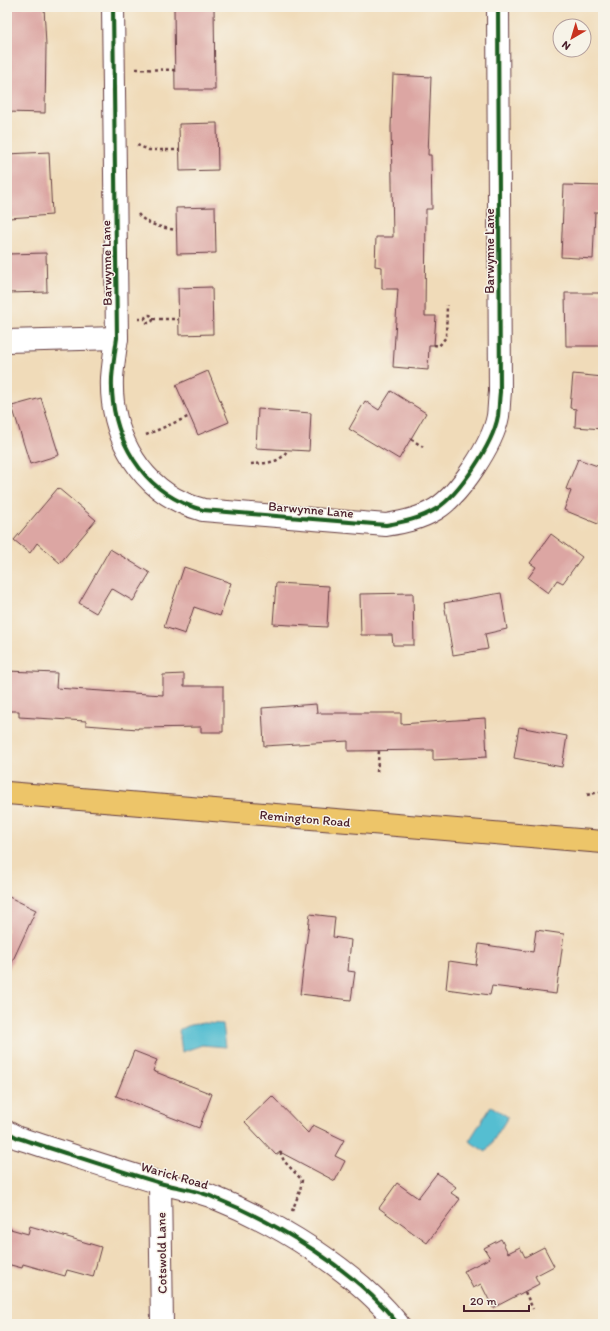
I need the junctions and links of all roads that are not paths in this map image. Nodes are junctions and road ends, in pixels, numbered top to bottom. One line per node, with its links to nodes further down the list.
1 (113, 7): 3 (street, Barwynne Lane)
2 (498, 7): 3 (street, Barwynne Lane)
3 (117, 338): 4 (street)
4 (7, 341)
5 (7, 793): 6 (main road, Remington Road)
6 (603, 842)
7 (7, 1132): 8 (street, Warick Road)
8 (160, 1183): 9 (street, Cotswold Lane); 10 (street, Warick Road)
9 (162, 1324)
10 (398, 1324)

